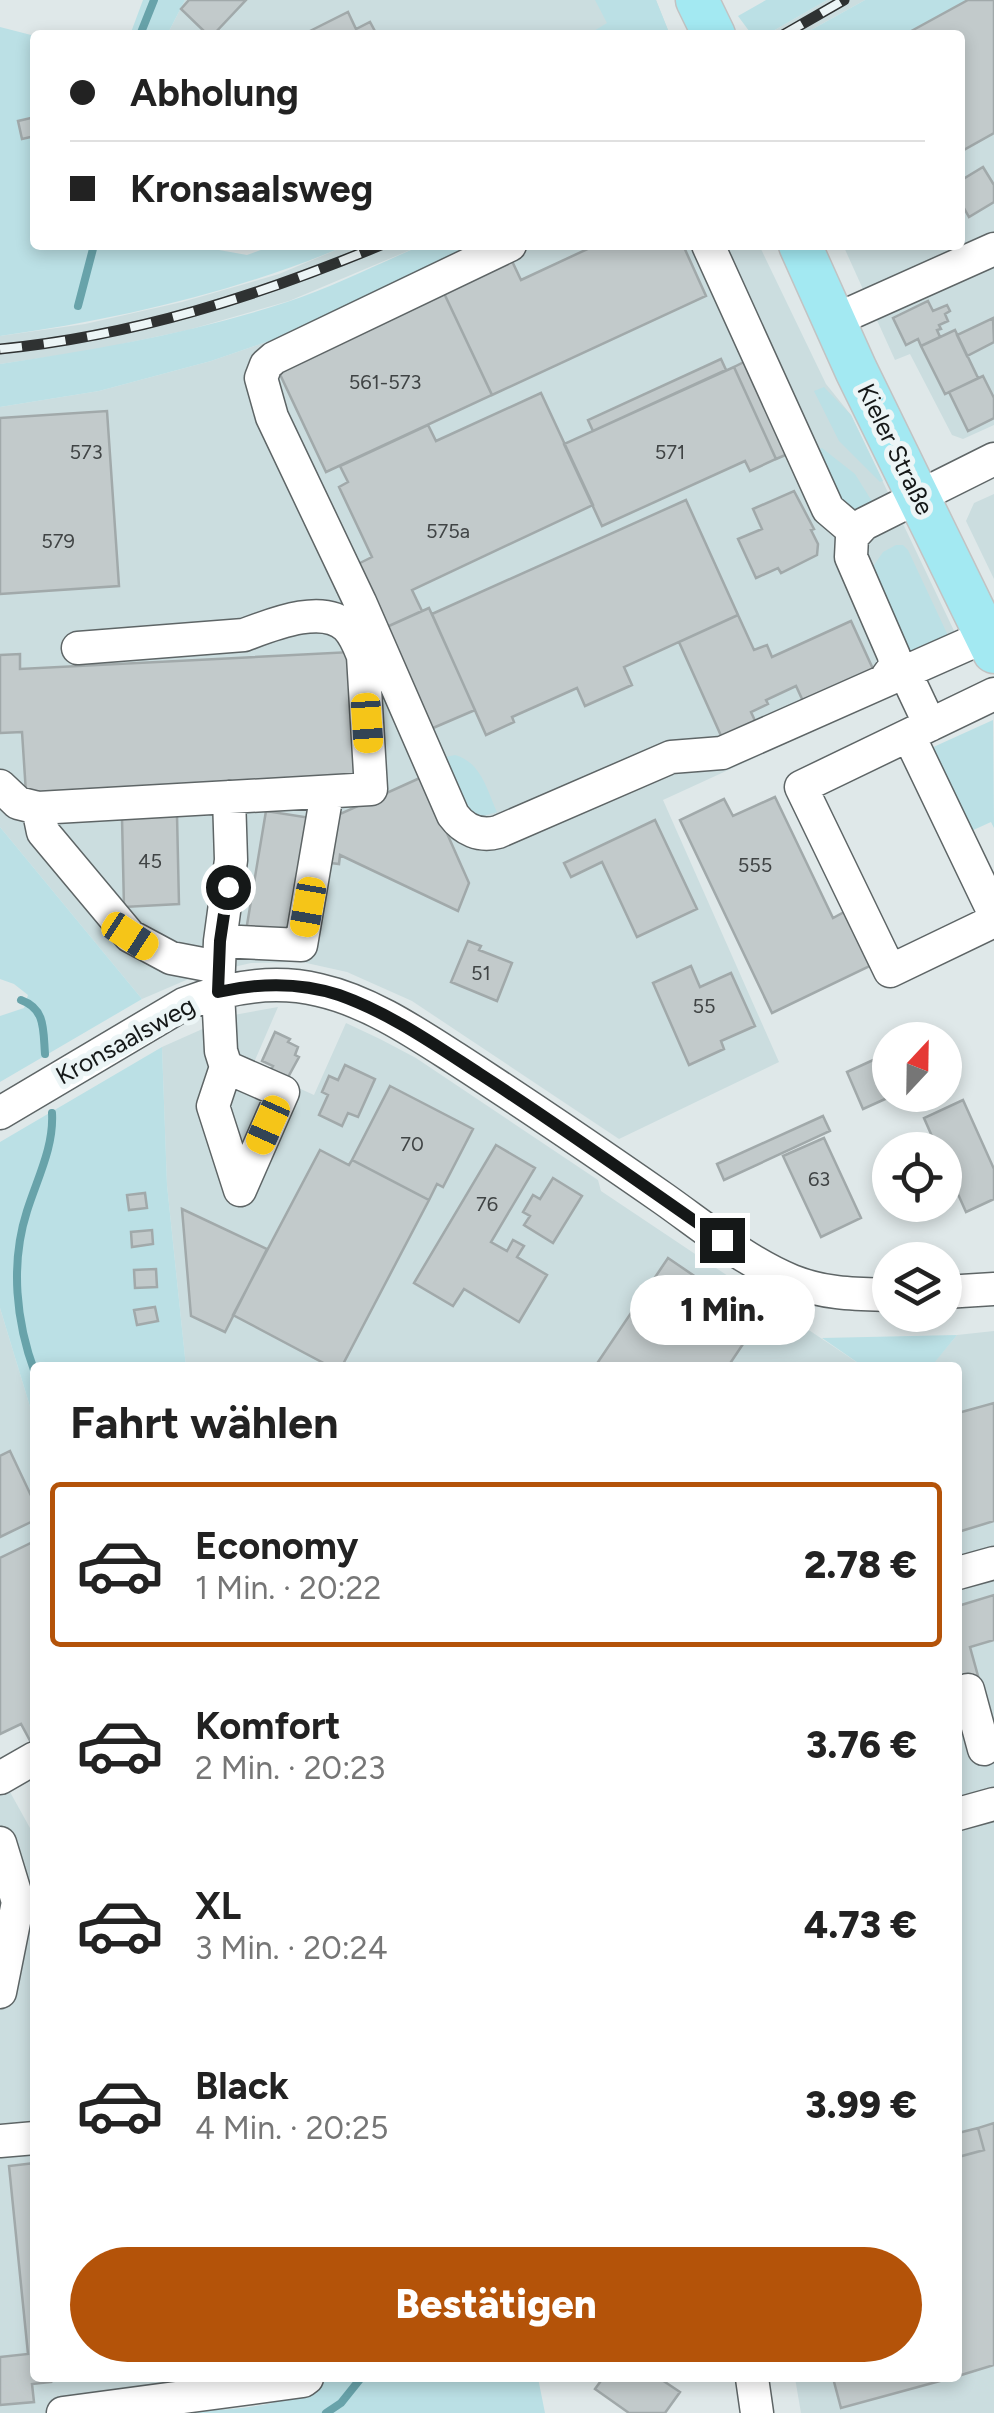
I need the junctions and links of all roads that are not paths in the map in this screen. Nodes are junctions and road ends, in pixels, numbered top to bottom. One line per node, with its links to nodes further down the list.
1 (697, 0): 2 (main road)
2 (712, 30)
3 (994, 249): 7 (street)
4 (500, 250): 15 (street)
5 (710, 250): 10 (street)
6 (804, 250): 7 (main road, Kieler Straße)
7 (833, 321): 9 (main road, Kieler Straße)
8 (994, 460): 9 (street)
9 (919, 496): 10 (street); 12 (main road, Kieler Straße)
10 (855, 532): 15 (street)
11 (347, 626): 13 (street); 14 (street); 19 (street)
12 (990, 644): 15 (street)
13 (78, 648)
14 (285, 648)
15 (896, 674): 17 (street)
16 (994, 694): 17 (street)
17 (920, 731): 22 (street); 23 (street)
18 (0, 786): 21 (street)
19 (327, 793): 20 (street); 24 (street)
20 (229, 797): 21 (street); 24 (street)
21 (38, 808): 24 (street)
22 (994, 913)
23 (994, 921)
24 (219, 967): 25 (street); 26 (street, Kronsaalsweg); 29 (street, Kronsaalsweg)
25 (226, 1067)
26 (0, 1113)
27 (994, 1289): 28 (street)
28 (962, 1291)
29 (872, 1295)
30 (994, 1563): 31 (street)
31 (962, 1572)
32 (968, 1690): 33 (street)
33 (978, 1750)
34 (30, 1761): 35 (street)
35 (0, 1778)
36 (994, 1804): 37 (street)
37 (962, 1813)
38 (0, 1843): 39 (street)
39 (0, 1992)
40 (30, 2138): 41 (street)
41 (0, 2140)
42 (296, 2382): 44 (street)
43 (752, 2382): 45 (street)
44 (63, 2413)
45 (756, 2413)

